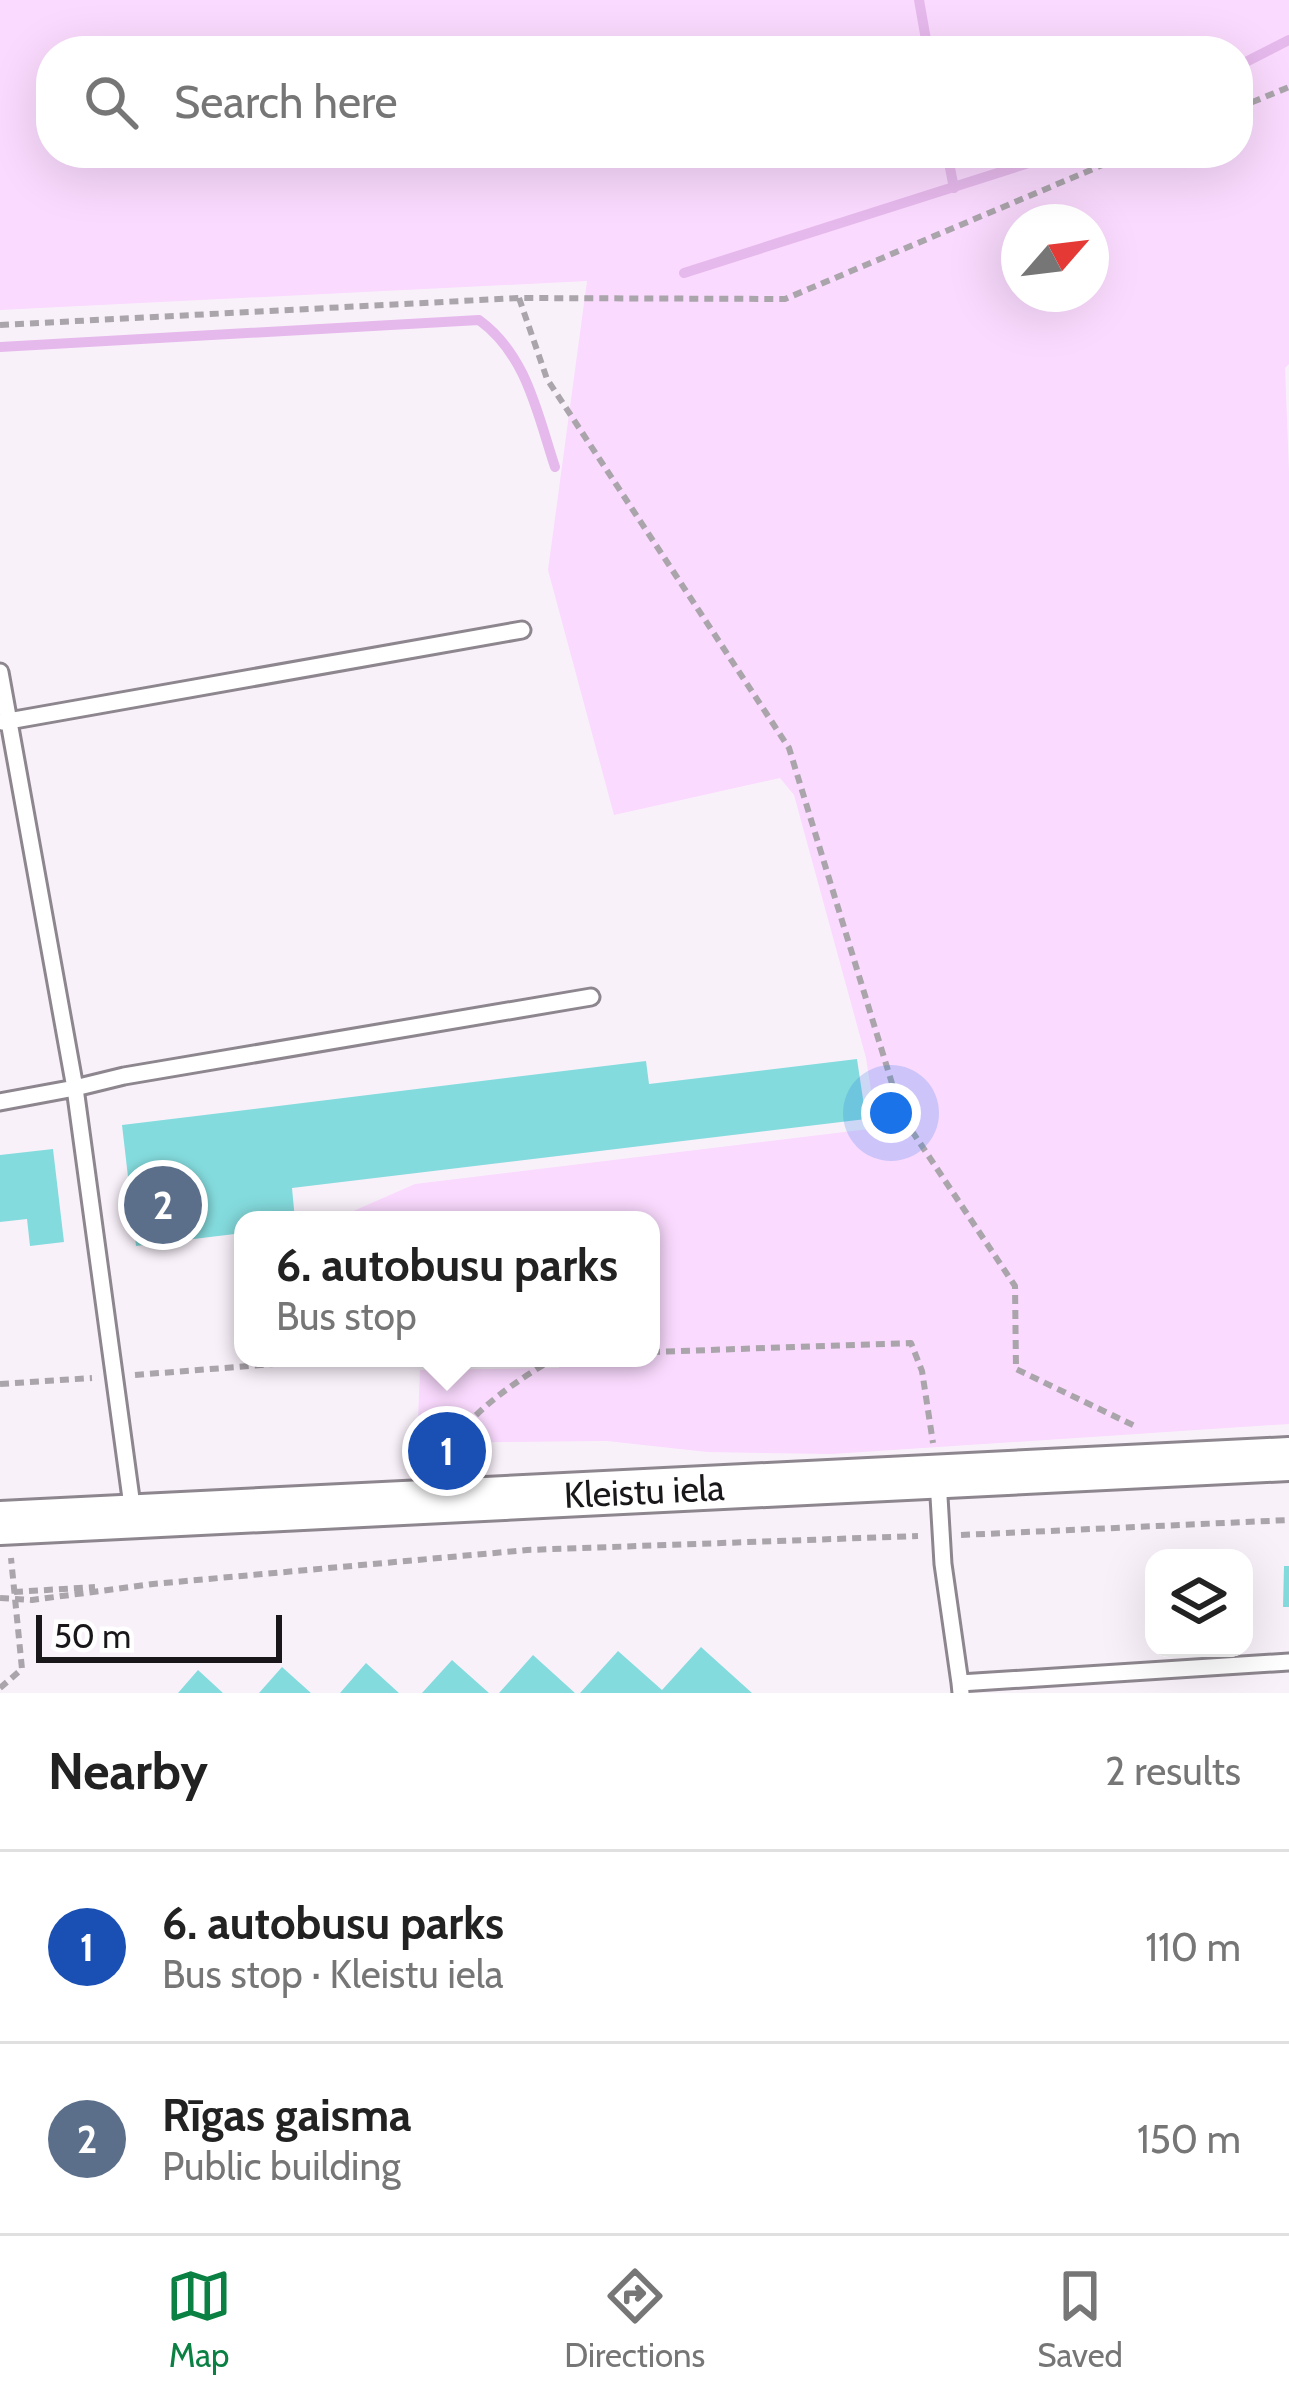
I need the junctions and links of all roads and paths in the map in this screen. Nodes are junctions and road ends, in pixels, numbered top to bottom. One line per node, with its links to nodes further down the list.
1 (1289, 87): 2 (path)
2 (1253, 102)
3 (1095, 168): 4 (path)
4 (519, 298): 5 (path); 17 (path)
5 (0, 326)
6 (522, 630): 8 (lane)
7 (0, 672): 8 (lane)
8 (5, 722): 10 (lane)
9 (591, 997): 10 (lane)
10 (75, 1088): 11 (lane); 15 (lane)
11 (0, 1102)
12 (660, 1352): 19 (path)
13 (247, 1367): 15 (path)
14 (539, 1367): 20 (path)
15 (115, 1377): 16 (path); 21 (lane)
16 (0, 1384)
17 (1140, 1428)
18 (1289, 1459): 19 (main road, Kleistu iela)
19 (938, 1477): 20 (main road, Kleistu iela); 24 (lane)
20 (448, 1501): 21 (main road, Kleistu iela)
21 (133, 1516): 23 (main road, Kleistu iela)
22 (1289, 1520): 24 (path)
23 (4, 1523): 25 (path)
24 (942, 1536): 25 (path); 29 (lane)
25 (15, 1596): 26 (path); 28 (path)
26 (0, 1598)
27 (1289, 1662): 29 (lane)
28 (0, 1688)
29 (961, 1688)

